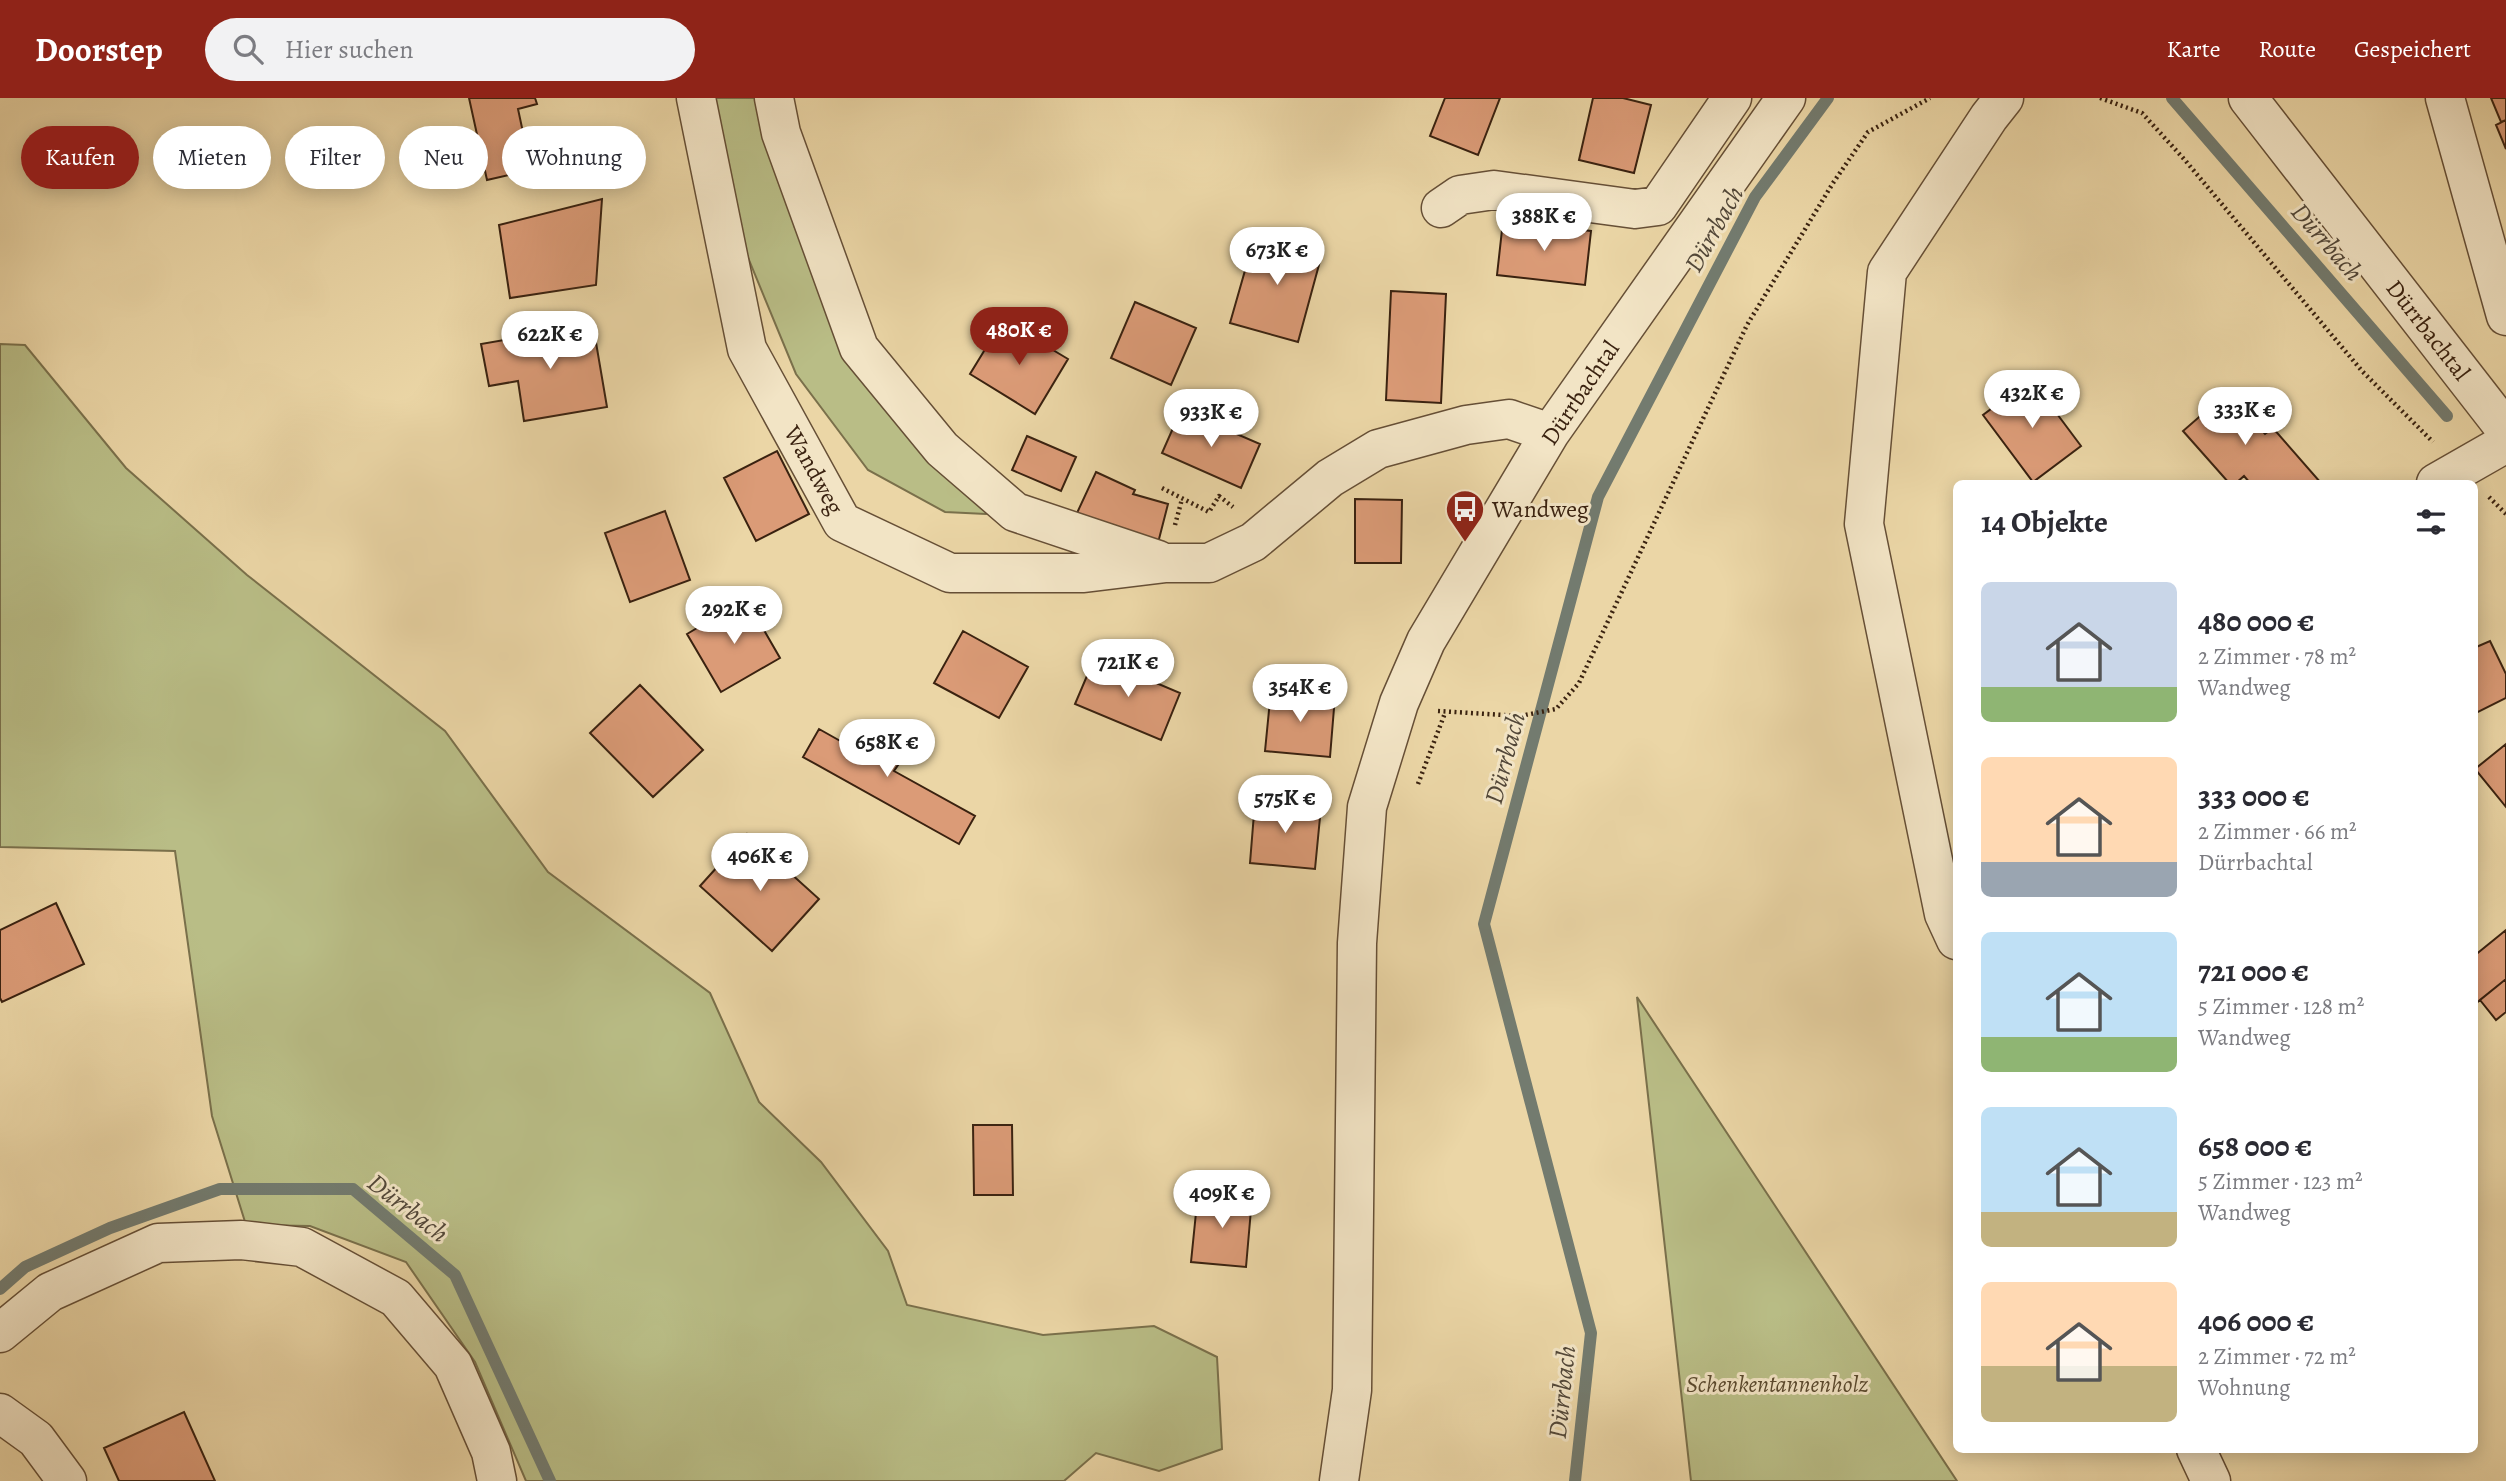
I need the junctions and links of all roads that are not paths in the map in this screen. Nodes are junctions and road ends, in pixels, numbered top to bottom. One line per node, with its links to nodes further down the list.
1 (696, 98): 14 (street, Wandweg)
2 (774, 98): 14 (street, Wandweg)
3 (1732, 98): 8 (street)
4 (1786, 98): 11 (street, Dürrbachtal)
5 (2004, 98): 15 (street)
6 (2248, 98): 10 (street, Dürrbachtal)
7 (2445, 98): 9 (street)
8 (1441, 208)
9 (2506, 316)
10 (2506, 430)
11 (1550, 433): 14 (street, Wandweg); 21 (street, Dürrbachtal)
12 (2506, 443): 13 (street)
13 (2448, 476)
14 (1166, 563)
15 (1953, 934)
16 (0, 1333): 20 (street)
17 (0, 1413): 19 (street)
18 (2198, 1453): 22 (street)
19 (67, 1481)
20 (497, 1481)
21 (1339, 1481)
22 (2211, 1481)

